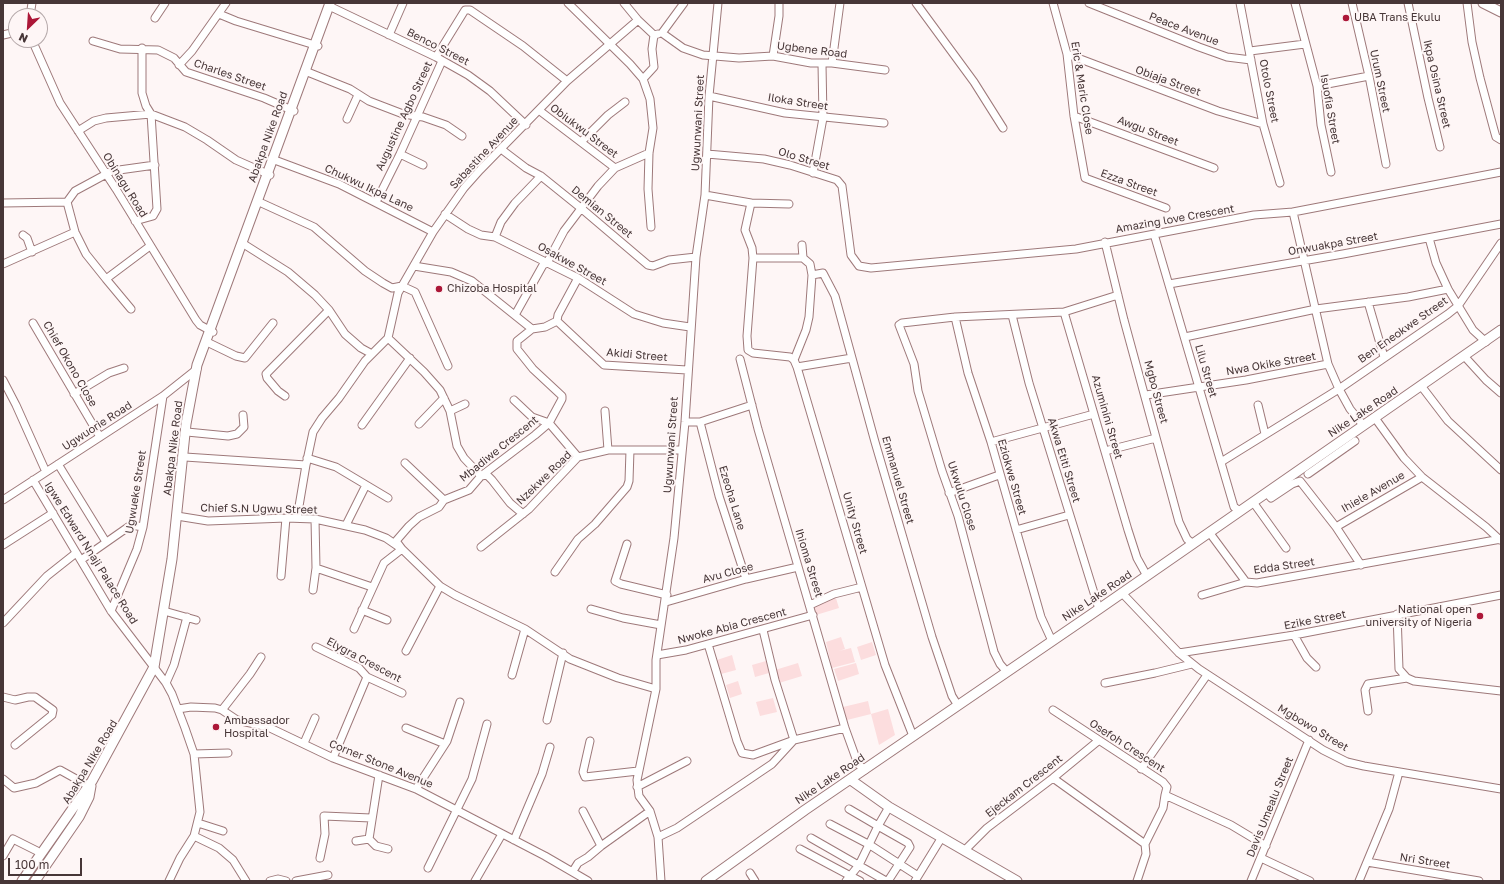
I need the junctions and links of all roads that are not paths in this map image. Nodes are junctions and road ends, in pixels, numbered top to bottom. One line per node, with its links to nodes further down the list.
1 (165, 3): 22 (street)
2 (226, 3): 21 (street)
3 (403, 3): 25 (street)
4 (568, 3): 28 (street)
5 (624, 3): 23 (street)
6 (684, 3): 24 (street)
7 (718, 3): 35 (street, Ugwunwani Street)
8 (779, 3): 36 (street)
9 (840, 3): 39 (street)
10 (916, 3): 61 (street)
11 (1053, 3): 34 (street, Eric & Maric Close)
12 (1089, 3): 38 (street, Peace Avenue)
13 (1240, 3): 33 (street, Otolo Street)
14 (1295, 3): 29 (street, Isuofia Street)
15 (1352, 3): 44 (street, Urum Street)
16 (1408, 3): 66 (street, Ikpa Osina Street)
17 (1467, 3): 64 (street)
18 (1483, 3): 20 (main road)
19 (331, 5): 25 (street, Benco Street); 30 (main road, Abakpa Nike Road)
20 (1501, 12)
21 (220, 14): 30 (street); 41 (street)
22 (155, 18)
23 (638, 20): 26 (street); 28 (street, Sabastine Avenue)
24 (662, 34): 26 (street); 35 (street, Ugbene Road)
25 (389, 35): 37 (street, Benco Street)
26 (654, 35): 45 (street)
27 (93, 41): 32 (street, Charles Street)
28 (610, 43): 45 (street); 46 (street, Sabastine Avenue)
29 (1305, 44): 33 (street); 47 (street, Isuofia Street)
30 (316, 45): 43 (main road, Abakpa Nike Road)
31 (36, 48): 62 (street, Obinagu Road)
32 (142, 48): 41 (street, Charles Street); 53 (street)
33 (1250, 51): 38 (street, Otolo Street)
34 (1067, 54): 55 (street, Eric & Maric Close); 59 (street, Obiaja Street)
35 (712, 56): 36 (street, Ugbene Road); 49 (street, Ugwunwani Street)
36 (773, 56): 40 (street, Ugbene Road)
37 (439, 59): 46 (street, Augustine Agbo Street); 54 (street, Augustine Agbo Street); 60 (street, Benco Street)
38 (1251, 60): 59 (street, Otolo Street)
39 (832, 63): 40 (street, Ugbene Road); 42 (street, Ugbene Road)
40 (822, 64): 56 (street)
41 (179, 65): 51 (street, Charles Street)
42 (885, 70)
43 (307, 72): 48 (street); 51 (main road, Abakpa Nike Road)
44 (1369, 76): 47 (street); 72 (street, Urum Street)
45 (643, 79): 68 (street)
46 (568, 81): 52 (street, Sabastine Avenue)
47 (1317, 86): 77 (street, Isuofia Street)
48 (358, 95): 54 (street); 57 (street)
49 (709, 96): 56 (street, Iloka Street); 70 (street, Ugwunwani Street)
50 (626, 102): 65 (street)
51 (292, 110): 71 (main road, Abakpa Nike Road)
52 (540, 111): 60 (street, Sabastine Avenue); 65 (street, Obiukwu Street)
53 (151, 114): 62 (street); 73 (street); 81 (street)
54 (416, 116): 63 (street); 69 (street, Augustine Agbo Street)
55 (1074, 116): 76 (street, Awgu Street); 83 (street, Eric & Maric Close)
56 (823, 118): 58 (street, Iloka Street); 79 (street)
57 (347, 119)
58 (884, 123)
59 (1263, 124): 84 (street, Otolo Street)
60 (526, 125): 67 (street, Sabastine Avenue)
61 (1003, 128)
62 (78, 131): 80 (street, Obinagu Road)
63 (462, 136)
64 (1501, 140)
65 (580, 142): 75 (street, Obiukwu Street)
66 (1440, 147)
67 (501, 149): 82 (street, Demian Street); 95 (street, Sabastine Avenue)
68 (649, 153): 75 (street); 98 (street)
69 (400, 154): 74 (street); 88 (street, Augustine Agbo Street)
70 (707, 154): 79 (street, Olo Street); 85 (street, Ugwunwani Street)
71 (274, 160): 81 (main road, Abakpa Nike Road); 88 (street, Chukwu Ikpa Lane)
72 (1386, 164)
73 (155, 165): 80 (street); 96 (street)
74 (423, 165)
75 (615, 168): 93 (street)
76 (1214, 168)
77 (1331, 172)
78 (1501, 172): 94 (street, Amazing love Crescent)
79 (813, 173): 114 (street, Olo Street)
80 (106, 174): 86 (street); 96 (street, Obinagu Road)
81 (268, 175): 87 (main road, Abakpa Nike Road)
82 (541, 176): 93 (street, Demian Street); 103 (street)
83 (1085, 178): 92 (street, Ezza Street)
84 (1280, 183)
85 (705, 195): 90 (street); 111 (street, Ugwunwani Street)
86 (67, 202): 89 (street); 99 (street)
87 (258, 202): 107 (main road, Abakpa Nike Road); 123 (street)
88 (376, 202): 100 (street, Chukwu Ikpa Lane)
89 (3, 203)
90 (751, 203): 91 (street); 112 (street)
91 (789, 204)
92 (1166, 208)
93 (582, 209): 111 (street, Demian Street); 116 (street)
94 (1293, 212): 101 (street, Amazing love Crescent); 115 (street)
95 (445, 214): 100 (street, Sabastine Avenue); 103 (street, Osakwe Street)
96 (135, 221): 109 (street, Obinagu Road)
97 (1501, 224): 104 (street, Onwuakpa Street)
98 (651, 227)
99 (75, 232): 110 (street); 121 (street)
100 (433, 232): 118 (street, Sabastine Avenue)
101 (1154, 234): 105 (street, Amazing love Crescent); 122 (street, Lilu Street)
102 (23, 235): 110 (street)
103 (495, 237): 116 (street, Osakwe Street)
104 (1429, 238): 115 (street, Onwuakpa Street); 124 (street)
105 (1105, 242): 114 (street, Amazing love Crescent); 125 (street, Mgbo Street)
106 (1501, 243): 127 (street, Ben Eneokwe Street)
107 (243, 244): 130 (street); 141 (main road, Abakpa Nike Road)
108 (802, 245): 113 (street)
109 (150, 246): 121 (street); 141 (street, Obinagu Road)
110 (32, 252): 117 (street)
111 (696, 257): 138 (street, Ugwunwani Street)
112 (753, 258): 113 (street); 152 (street)
113 (803, 258): 119 (street)
114 (853, 259)
115 (1304, 260): 122 (street, Onwuakpa Street); 129 (street)
116 (547, 262): 120 (street, Osakwe Street); 133 (street)
117 (3, 264)
118 (414, 266): 123 (street, Sabastine Avenue); 133 (street)
119 (812, 275): 151 (street, Emmanuel Street); 152 (street)
120 (578, 278): 135 (street); 138 (street, Osakwe Street)
121 (106, 279): 128 (street)
122 (1169, 284): 142 (street, Lilu Street)
123 (402, 286): 143 (street, Sabastine Avenue); 154 (street)
124 (1448, 289): 126 (street); 127 (street)
125 (1118, 295): 131 (street); 165 (street, Mgbo Street)
126 (1368, 302): 129 (street); 147 (street)
127 (1458, 306): 144 (street); 147 (street, Ben Eneokwe Street)
128 (131, 309)
129 (1316, 309): 142 (street); 153 (street)
130 (329, 310): 146 (street); 167 (street)
131 (1064, 312): 132 (street); 176 (street, Azuminini Street)
132 (1012, 314): 134 (street); 184 (street, Akwa Etiti Street)
133 (515, 315): 139 (street)
134 (955, 317): 190 (street, Eziokwe Street); 210 (street, Ukwulu Close)
135 (557, 321): 139 (street); 158 (street, Akidi Street)
136 (33, 323): 164 (street, Chief Okono Close)
137 (273, 323): 145 (street)
138 (690, 327): 158 (street, Ugwunwani Street)
139 (532, 329): 180 (street, Mbadiwe Crescent)
140 (1501, 330): 144 (main road, Nike Lake Road)
141 (211, 331): 145 (main road, Abakpa Nike Road); 156 (main road, Abakpa Nike Road)
142 (1185, 337): 160 (street, Lilu Street)
143 (388, 338): 146 (street); 149 (street)
144 (1486, 342): 148 (main road, Nike Lake Road)
145 (209, 343): 156 (main road, Abakpa Nike Road)
146 (372, 354): 197 (street)
147 (1384, 357): 162 (street, Ben Eneokwe Street)
148 (1464, 357): 161 (main road, Nike Lake Road); 163 (street)
149 (410, 358): 168 (street); 182 (street)
150 (740, 358): 171 (street, Ihioma Street)
151 (852, 358): 157 (street); 295 (street, Emmanuel Street)
152 (794, 360): 157 (street, Unity Street)
153 (1328, 364): 160 (street, Nwa Okike Street); 162 (street)
154 (448, 366)
155 (124, 368): 164 (street)
156 (198, 368): 166 (street, Ugwuorie Road); 185 (main road, Abakpa Nike Road); 220 (main road, Abakpa Nike Road)
157 (797, 368): 249 (street, Unity Street)
158 (687, 370): 178 (street, Ugwunwani Street)
159 (3, 380): 203 (street)
160 (1200, 387): 165 (street, Nwa Okike Street); 198 (street, Lilu Street)
161 (1422, 387): 177 (main road, Nike Lake Road); 202 (street)
162 (1338, 389): 183 (street); 186 (street, Ben Eneokwe Street)
163 (1501, 393)
164 (74, 394): 187 (street, Chief Okono Close)
165 (1146, 395): 188 (street, Mgbo Street)
166 (162, 396): 187 (street, Ugwuorie Road); 225 (street, Ugwueke Street)
167 (285, 396)
168 (444, 398): 173 (street); 181 (street)
169 (514, 400): 180 (street)
170 (466, 404): 173 (street)
171 (752, 405): 179 (street); 240 (street, Ihioma Street)
172 (1258, 405): 186 (street)
173 (450, 411): 205 (street)
174 (605, 411): 191 (street)
175 (243, 414): 185 (street)
176 (1094, 414): 184 (street); 194 (street, Azuminini Street)
177 (1375, 418): 183 (main road, Nike Lake Road); 206 (street)
178 (685, 422): 179 (street); 193 (street, Ugwunwani Street)
179 (700, 422): 245 (street, Ezeoha Lane)
180 (549, 423): 196 (street); 205 (street, Mbadiwe Crescent)
181 (419, 424)
182 (362, 425)
183 (1363, 426): 201 (main road, Nike Lake Road)
184 (1043, 429): 190 (street); 219 (street, Akwa Etiti Street)
185 (187, 432): 195 (main road, Abakpa Nike Road)
186 (1265, 434): 198 (street, Ben Eneokwe Street)
187 (100, 437): 200 (street, Ugwuorie Road)
188 (1156, 438): 194 (street); 232 (street, Mgbo Street)
189 (1356, 441): 201 (street)
190 (991, 442): 204 (street, Eziokwe Street)
191 (608, 450): 192 (street, Nzekwe Road); 196 (street, Nzekwe Road)
192 (630, 450): 193 (street, Nzekwe Road); 242 (street)
193 (682, 450): 254 (street, Ugwunwani Street)
194 (1105, 451): 244 (street, Azuminini Street)
195 (185, 457): 197 (street); 220 (main road, Abakpa Nike Road)
196 (578, 457): 218 (street, Nzekwe Road)
197 (306, 461): 209 (street); 222 (street)
198 (1222, 462): 216 (street, Lilu Street)
199 (405, 463): 214 (street)
200 (58, 464): 203 (street, Ugwuorie Road); 230 (street)
201 (1308, 469): 208 (street); 211 (main road, Nike Lake Road)
202 (1501, 470)
203 (46, 472): 207 (street, Ugwuorie Road)
204 (999, 475): 210 (street); 227 (street, Eziokwe Street)
205 (481, 476): 214 (street, Mbadiwe Crescent); 218 (street)
206 (1422, 477): 226 (street, Ihiele Avenue); 229 (street)
207 (33, 480): 213 (street, Ugwuorie Road); 217 (street, Igwe Edward Nnaji Palace Road)
208 (1300, 481): 211 (street); 226 (street)
209 (366, 486): 212 (street); 224 (street)
210 (949, 493): 283 (street, Ukwulu Close)
211 (1267, 493): 215 (main road, Nike Lake Road)
212 (388, 498)
213 (3, 500)
214 (444, 500): 236 (street, Mbadiwe Crescent)
215 (1253, 502): 216 (main road, Nike Lake Road); 235 (street)
216 (1240, 511): 228 (main road, Nike Lake Road)
217 (53, 513): 233 (street); 237 (street, Igwe Edward Nnaji Palace Road)
218 (522, 514): 234 (street, Nzekwe Road)
219 (1069, 515): 227 (street); 257 (street, Akwa Etiti Street)
220 (178, 516): 221 (street, Chief S.N Ugwu Street); 260 (main road, Abakpa Nike Road)
221 (286, 518): 222 (street, Chief S.N Ugwu Street); 243 (street)
222 (297, 518): 223 (street, Chief S.N Ugwu Street)
223 (314, 519): 224 (street, Chief S.N Ugwu Street); 241 (street)
224 (346, 525): 236 (street, Chief S.N Ugwu Street)
225 (143, 527): 230 (street); 259 (street, Ugwueke Street)
226 (1336, 527): 239 (street)
227 (1016, 530): 272 (street, Eziokwe Street)
228 (1209, 532): 232 (main road, Nike Lake Road); 246 (street, Edda Street)
229 (1500, 540): 239 (street, Edda Street)
230 (106, 542): 238 (street)
231 (627, 544): 254 (street)
232 (1193, 544): 244 (main road, Nike Lake Road)
233 (3, 545)
234 (481, 547)
235 (1286, 548)
236 (402, 549): 247 (street, Chief S.N Ugwu Street); 248 (street)
237 (76, 553): 238 (street, Igwe Edward Nnaji Palace Road); 266 (street)
238 (81, 560): 259 (street, Igwe Edward Nnaji Palace Road)
239 (1362, 565): 246 (street, Edda Street)
240 (798, 567): 245 (street, Avu Close); 255 (street, Ihioma Street)
241 (316, 568): 248 (street); 250 (street)
242 (556, 572)
243 (281, 576)
244 (1147, 576): 251 (main road, Nike Lake Road)
245 (746, 579): 254 (street, Avu Close)
246 (1246, 582): 252 (street)
247 (440, 586): 269 (street, Chief S.N Ugwu Street); 275 (street)
248 (372, 587): 258 (street)
249 (862, 587): 255 (street); 305 (street, Unity Street)
250 (313, 590)
251 (1122, 593): 257 (main road, Nike Lake Road); 277 (street, Mgbowo Street)
252 (1202, 595)
253 (1501, 595): 261 (street, Ezike Street)
254 (666, 598): 267 (street, Ugwunwani Street)
255 (810, 605): 262 (street, Ihioma Street)
256 (591, 609): 267 (street)
257 (1099, 609): 272 (main road, Nike Lake Road)
258 (362, 610): 265 (street); 268 (street)
259 (111, 611): 282 (street, Igwe Edward Nnaji Palace Road)
260 (165, 611): 263 (street); 282 (main road, Abakpa Nike Road)
261 (1397, 614): 271 (street, Ezike Street); 287 (street)
262 (813, 615): 270 (street, Nwoke Abia Crescent); 304 (street, Ihioma Street)
263 (187, 617): 264 (street); 288 (street)
264 (196, 620)
265 (387, 620)
266 (3, 623)
267 (661, 625): 278 (street, Ugwunwani Street)
268 (354, 629)
269 (525, 630): 276 (street, Chief S.N Ugwu Street); 284 (street)
270 (763, 630): 273 (street, Nwoke Abia Crescent); 306 (street)
271 (1294, 636): 277 (street, Ezike Street); 281 (street)
272 (1052, 641): 283 (main road, Nike Lake Road)
273 (708, 644): 278 (street, Nwoke Abia Crescent); 306 (street)
274 (316, 648): 286 (street, Elygra Crescent)
275 (406, 652)
276 (563, 653): 290 (street, Chief S.N Ugwu Street); 301 (street)
277 (1179, 653): 280 (street, Mgbowo Street)
278 (657, 655): 290 (street, Ugwunwani Street)
279 (261, 657): 297 (street)
280 (1192, 664): 285 (street, Mgbowo Street); 289 (street)
281 (1316, 667)
282 (156, 671): 288 (street, Igwe Edward Nnaji Palace Road); 326 (main road, Abakpa Nike Road)
283 (1008, 672): 295 (main road, Nike Lake Road)
284 (512, 675)
285 (1207, 675): 307 (street, Mgbowo Street); 318 (street)
286 (367, 677): 292 (street, Elygra Crescent); 316 (street)
287 (1407, 678): 291 (street); 299 (street)
288 (166, 683): 296 (street, Igwe Edward Nnaji Palace Road)
289 (1105, 683)
290 (656, 689): 320 (street, Ugwunwani Street)
291 (1501, 692)
292 (402, 693)
293 (3, 697): 312 (street)
294 (460, 702): 311 (street)
295 (957, 704): 305 (main road, Nike Lake Road)
296 (178, 709): 297 (street, Corner Stone Avenue); 315 (street, Igwe Edward Nnaji Palace Road)
297 (222, 710): 310 (street, Corner Stone Avenue)
298 (1053, 710): 308 (street, Osefoh Crescent)
299 (1368, 710)
300 (315, 718): 310 (street)
301 (547, 720)
302 (487, 724): 333 (street)
303 (406, 728): 311 (street)
304 (845, 728): 306 (street); 319 (street, Ihioma Street)
305 (913, 736): 319 (main road, Nike Lake Road)
306 (794, 740): 343 (street)
307 (1309, 740): 321 (street, Mgbowo Street); 352 (street, Davis Umealu Street)
308 (1098, 741): 318 (street, Osefoh Crescent); 323 (street, Ejeckam Crescent)
309 (590, 742): 320 (street)
310 (304, 743): 316 (street, Corner Stone Avenue)
311 (445, 744): 328 (street)
312 (15, 745)
313 (550, 747): 347 (street)
314 (228, 753): 315 (street)
315 (194, 754): 337 (street, Igwe Edward Nnaji Palace Road)
316 (333, 758): 322 (street, Corner Stone Avenue)
317 (687, 761): 327 (street)
318 (1141, 769): 330 (street, Osefoh Crescent)
319 (865, 770): 325 (main road, Nike Lake Road)
320 (638, 771): 327 (street, Ugwunwani Street)
321 (1399, 772): 329 (street, Mgbowo Street); 360 (street)
322 (379, 775): 328 (street, Corner Stone Avenue); 336 (street)
323 (1053, 778): 349 (street); 355 (street, Ejeckam Crescent)
324 (3, 779): 326 (street)
325 (851, 780): 331 (main road); 382 (main road, Nike Lake Road)
326 (89, 785): 356 (main road); 371 (main road, Abakpa Nike Road); 372 (main road, Abakpa Nike Road); 373 (main road)
327 (637, 787): 335 (street, Ugwunwani Street)
328 (416, 789): 333 (street, Corner Stone Avenue)
329 (1501, 789)
330 (1165, 795): 349 (street); 352 (street)
331 (890, 807): 339 (street); 344 (main road)
332 (849, 809): 339 (street)
333 (457, 811): 341 (street, Corner Stone Avenue); 363 (street)
334 (583, 811): 351 (street)
335 (650, 811): 343 (street, Ugwunwani Street); 351 (street)
336 (371, 818): 346 (street); 358 (street)
337 (198, 823): 340 (street); 342 (street, Igwe Edward Nnaji Palace Road)
338 (830, 824): 350 (street)
339 (878, 826): 350 (street); 361 (street)
340 (223, 831)
341 (502, 834): 347 (street, Corner Stone Avenue); 379 (street)
342 (194, 836): 374 (street, Igwe Edward Nnaji Palace Road); 375 (street)
343 (658, 836): 381 (street, Ugwunwani Street)
344 (942, 837): 355 (main road); 368 (street)
345 (811, 838): 362 (street)
346 (369, 839): 348 (street); 353 (street)
347 (514, 840): 364 (street, Corner Stone Avenue)
348 (356, 841)
349 (1146, 844): 387 (street)
350 (870, 845): 361 (street); 362 (street)
351 (601, 846): 364 (street)
352 (1266, 846): 359 (street, Davis Umealu Street)
353 (388, 849)
354 (800, 849): 367 (street)
355 (965, 850): 386 (main road)
356 (37, 851): 357 (street); 370 (main road)
357 (3, 856)
358 (320, 858)
359 (1261, 858): 388 (street, Davis Umealu Street); 389 (street)
360 (1367, 862): 369 (street, Nri Street); 390 (street)
361 (899, 864): 368 (street); 385 (street)
362 (859, 865): 367 (street); 385 (street)
363 (428, 868)
364 (573, 871): 380 (street, Corner Stone Avenue)
365 (750, 873): 383 (street)
366 (328, 875): 378 (street)
367 (848, 878): 384 (street)
368 (916, 878)
369 (1468, 880): 391 (street, Nri Street)
370 (16, 881)
371 (22, 881)
372 (28, 881)
373 (35, 881)
374 (169, 881)
375 (246, 881)
376 (270, 881): 377 (street)
377 (286, 881)
378 (296, 881)
379 (475, 881)
380 (588, 881)
381 (661, 881)
382 (706, 881)
383 (755, 881)
384 (860, 881)
385 (887, 881)
386 (1017, 881)
387 (1137, 881)
388 (1251, 881)
389 (1310, 881)
390 (1358, 881)
391 (1479, 881)

